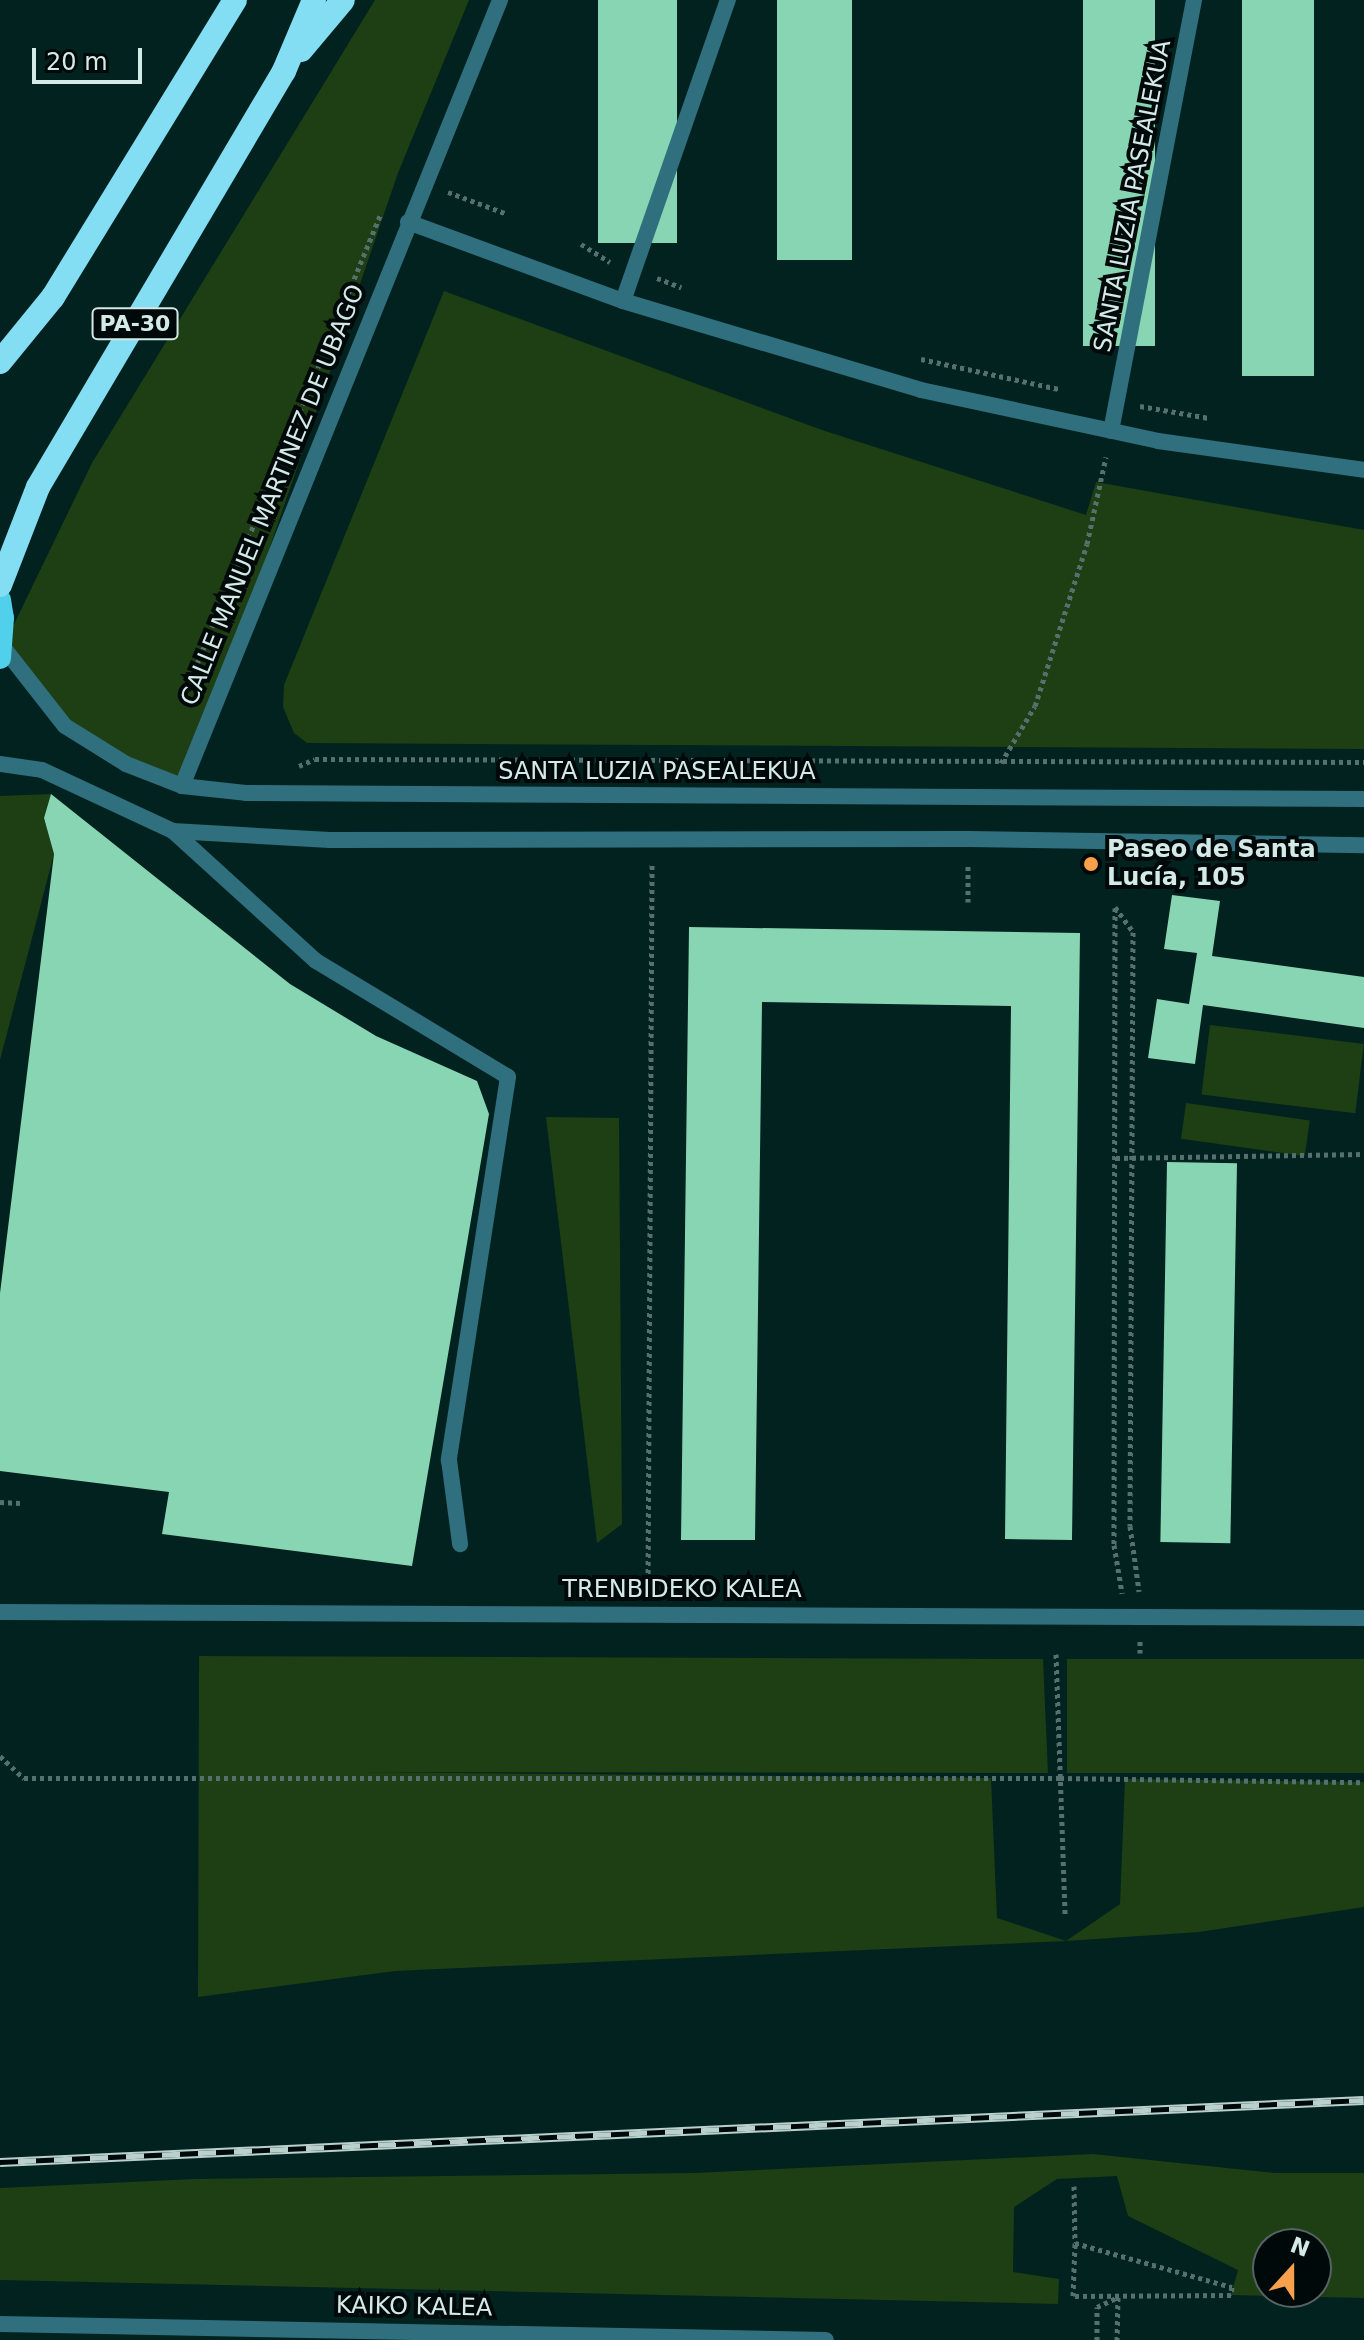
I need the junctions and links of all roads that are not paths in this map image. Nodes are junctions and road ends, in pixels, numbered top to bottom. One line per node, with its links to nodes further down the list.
1 (221, 0): 9 (highway)
2 (235, 0): 9 (highway)
3 (314, 0): 8 (highway)
4 (343, 0): 8 (highway, PA-30)
5 (500, 0): 10 (street, CALLE MANUEL MARTINEZ DE UBAGO)
6 (728, 0): 11 (street)
7 (1194, 0): 13 (street, SANTA LUZIA PASEALEKUA)
8 (284, 71): 15 (highway, PA-30)
9 (179, 92): 12 (highway)
10 (408, 222): 11 (street); 19 (street, CALLE MANUEL MARTINEZ DE UBAGO)
11 (623, 301): 13 (street)
12 (0, 362)
13 (1111, 431): 14 (street)
14 (1364, 470)
15 (0, 585)
16 (0, 600): 17 (highway)
17 (1, 652): 19 (street, SANTA LUZIA PASEALEKUA)
18 (0, 764): 21 (street)
19 (182, 786): 20 (street, SANTA LUZIA PASEALEKUA)
20 (1364, 799)
21 (173, 831): 22 (street); 23 (street)
22 (1364, 845)
23 (460, 1544)
24 (0, 1612): 25 (street, TRENBIDEKO KALEA)
25 (1364, 1618)
26 (0, 2324): 27 (street, KAIKO KALEA)
27 (159, 2333): 28 (street, KAIKO KALEA)
28 (320, 2334): 29 (street, KAIKO KALEA)
29 (647, 2338): 30 (street, KAIKO KALEA)
30 (826, 2340)

